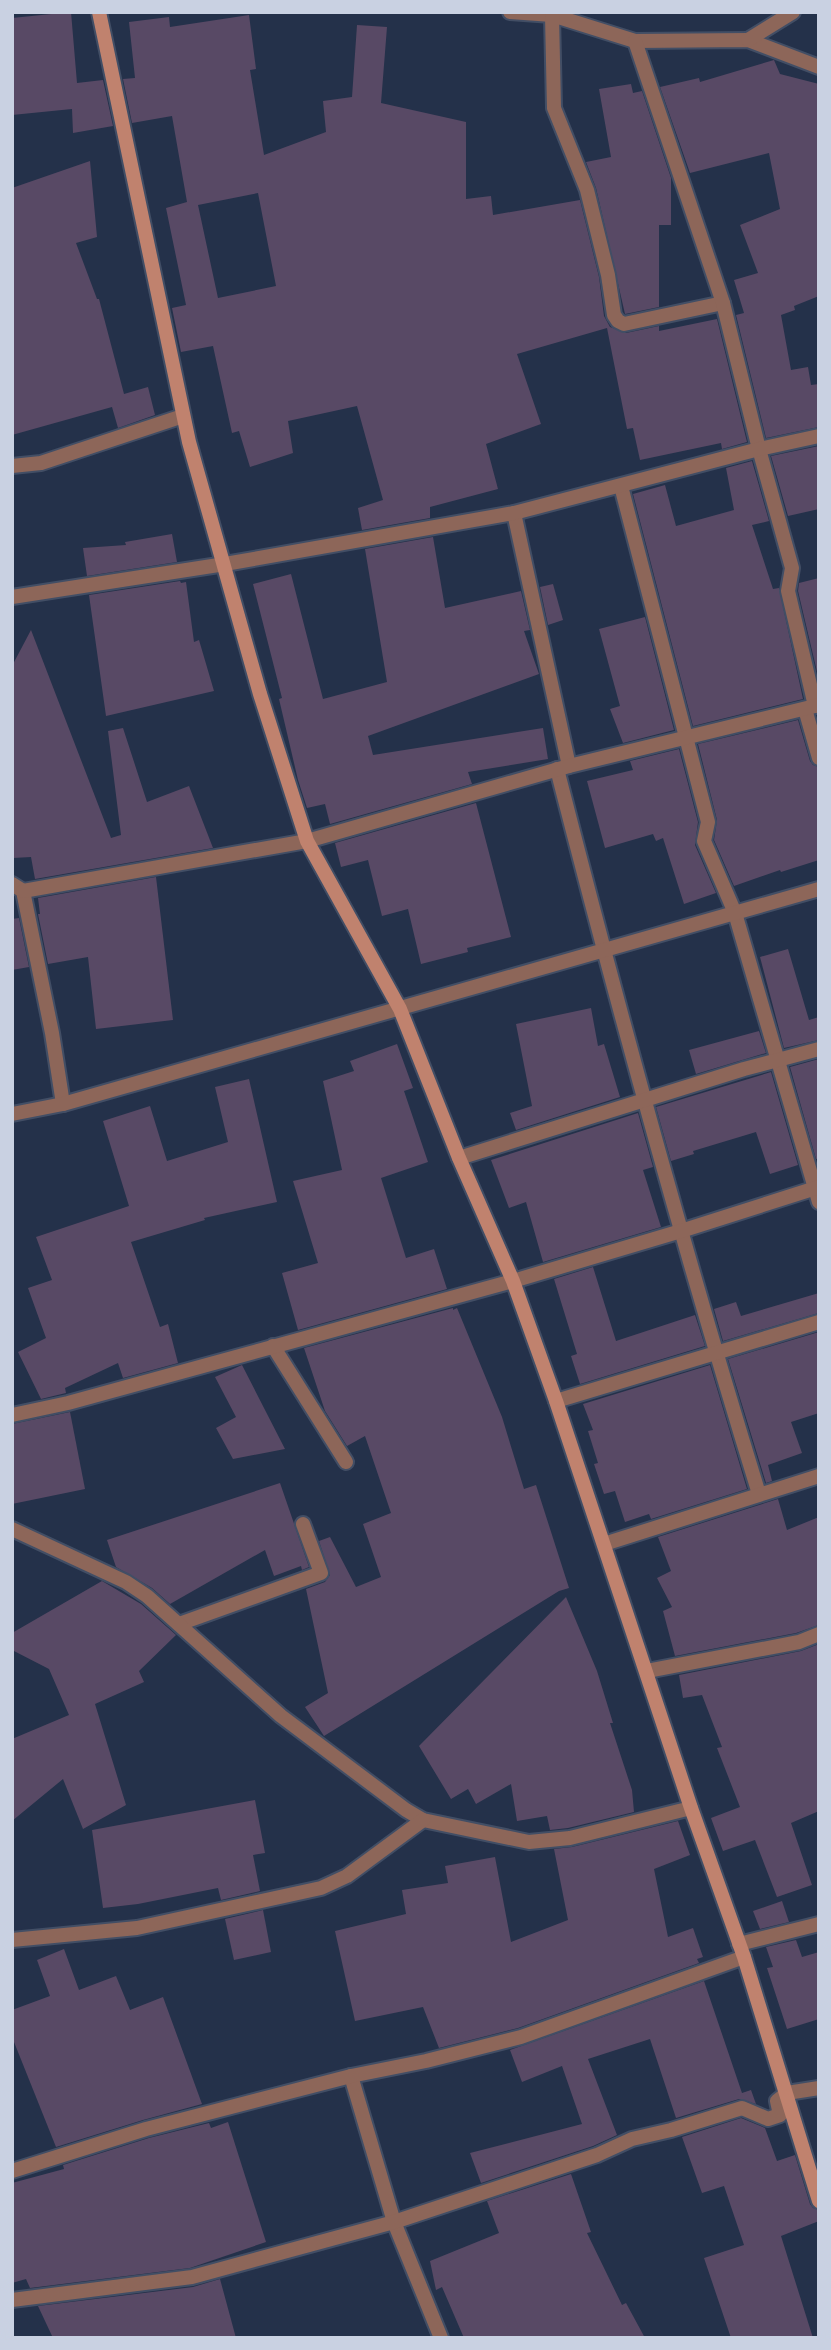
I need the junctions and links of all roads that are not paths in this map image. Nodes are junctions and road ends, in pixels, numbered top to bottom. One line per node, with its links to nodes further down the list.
1 (99, 12): 9 (street)
2 (510, 12): 4 (street)
3 (793, 12): 5 (street)
4 (552, 15): 6 (street); 8 (street)
5 (748, 40): 6 (street); 7 (street)
6 (635, 41): 8 (street)
7 (819, 67)
8 (723, 303): 11 (street)
9 (183, 415): 12 (street); 15 (street)
10 (819, 436): 11 (street)
11 (759, 449): 13 (street); 17 (street)
12 (12, 466)
13 (621, 486): 14 (street); 18 (street)
14 (514, 513): 15 (street); 20 (street)
15 (225, 564): 16 (street); 21 (street)
16 (12, 597)
17 (813, 706): 18 (street); 19 (street)
18 (685, 738): 20 (street); 24 (street)
19 (819, 758)
20 (563, 767): 21 (street); 25 (street)
21 (307, 841): 22 (street); 26 (street)
22 (18, 887): 30 (street)
23 (819, 889): 24 (street)
24 (735, 913): 25 (street); 28 (street)
25 (603, 950): 26 (street); 29 (street)
26 (400, 1009): 30 (street); 32 (street)
27 (819, 1049): 28 (street)
28 (777, 1061): 29 (street); 33 (street)
29 (643, 1100): 32 (street); 34 (street)
30 (63, 1104): 31 (street)
31 (12, 1114)
32 (459, 1158): 35 (street)
33 (817, 1192): 34 (street)
34 (681, 1231): 35 (street); 38 (street)
35 (513, 1281): 37 (street); 39 (street)
36 (819, 1322): 38 (street)
37 (273, 1346): 40 (street); 41 (street)
38 (715, 1352): 39 (street); 43 (street)
39 (556, 1401): 46 (street)
40 (12, 1415)
41 (346, 1462)
42 (819, 1476): 43 (street)
43 (760, 1494): 46 (street)
44 (303, 1524): 47 (street)
45 (12, 1529): 47 (street)
46 (604, 1544): 49 (street)
47 (179, 1624): 51 (street)
48 (819, 1634): 49 (street)
49 (647, 1671): 50 (street)
50 (691, 1808): 51 (street); 54 (street)
51 (424, 1820): 53 (street)
52 (819, 1924): 54 (street)
53 (12, 1940)
54 (741, 1950): 55 (street); 57 (street)
55 (351, 2076): 58 (street); 60 (street)
56 (819, 2088): 57 (street)
57 (787, 2093): 59 (street); 60 (street)
58 (12, 2171)
59 (819, 2201)
60 (394, 2222): 61 (street); 62 (street)
61 (12, 2300)
62 (441, 2338)

